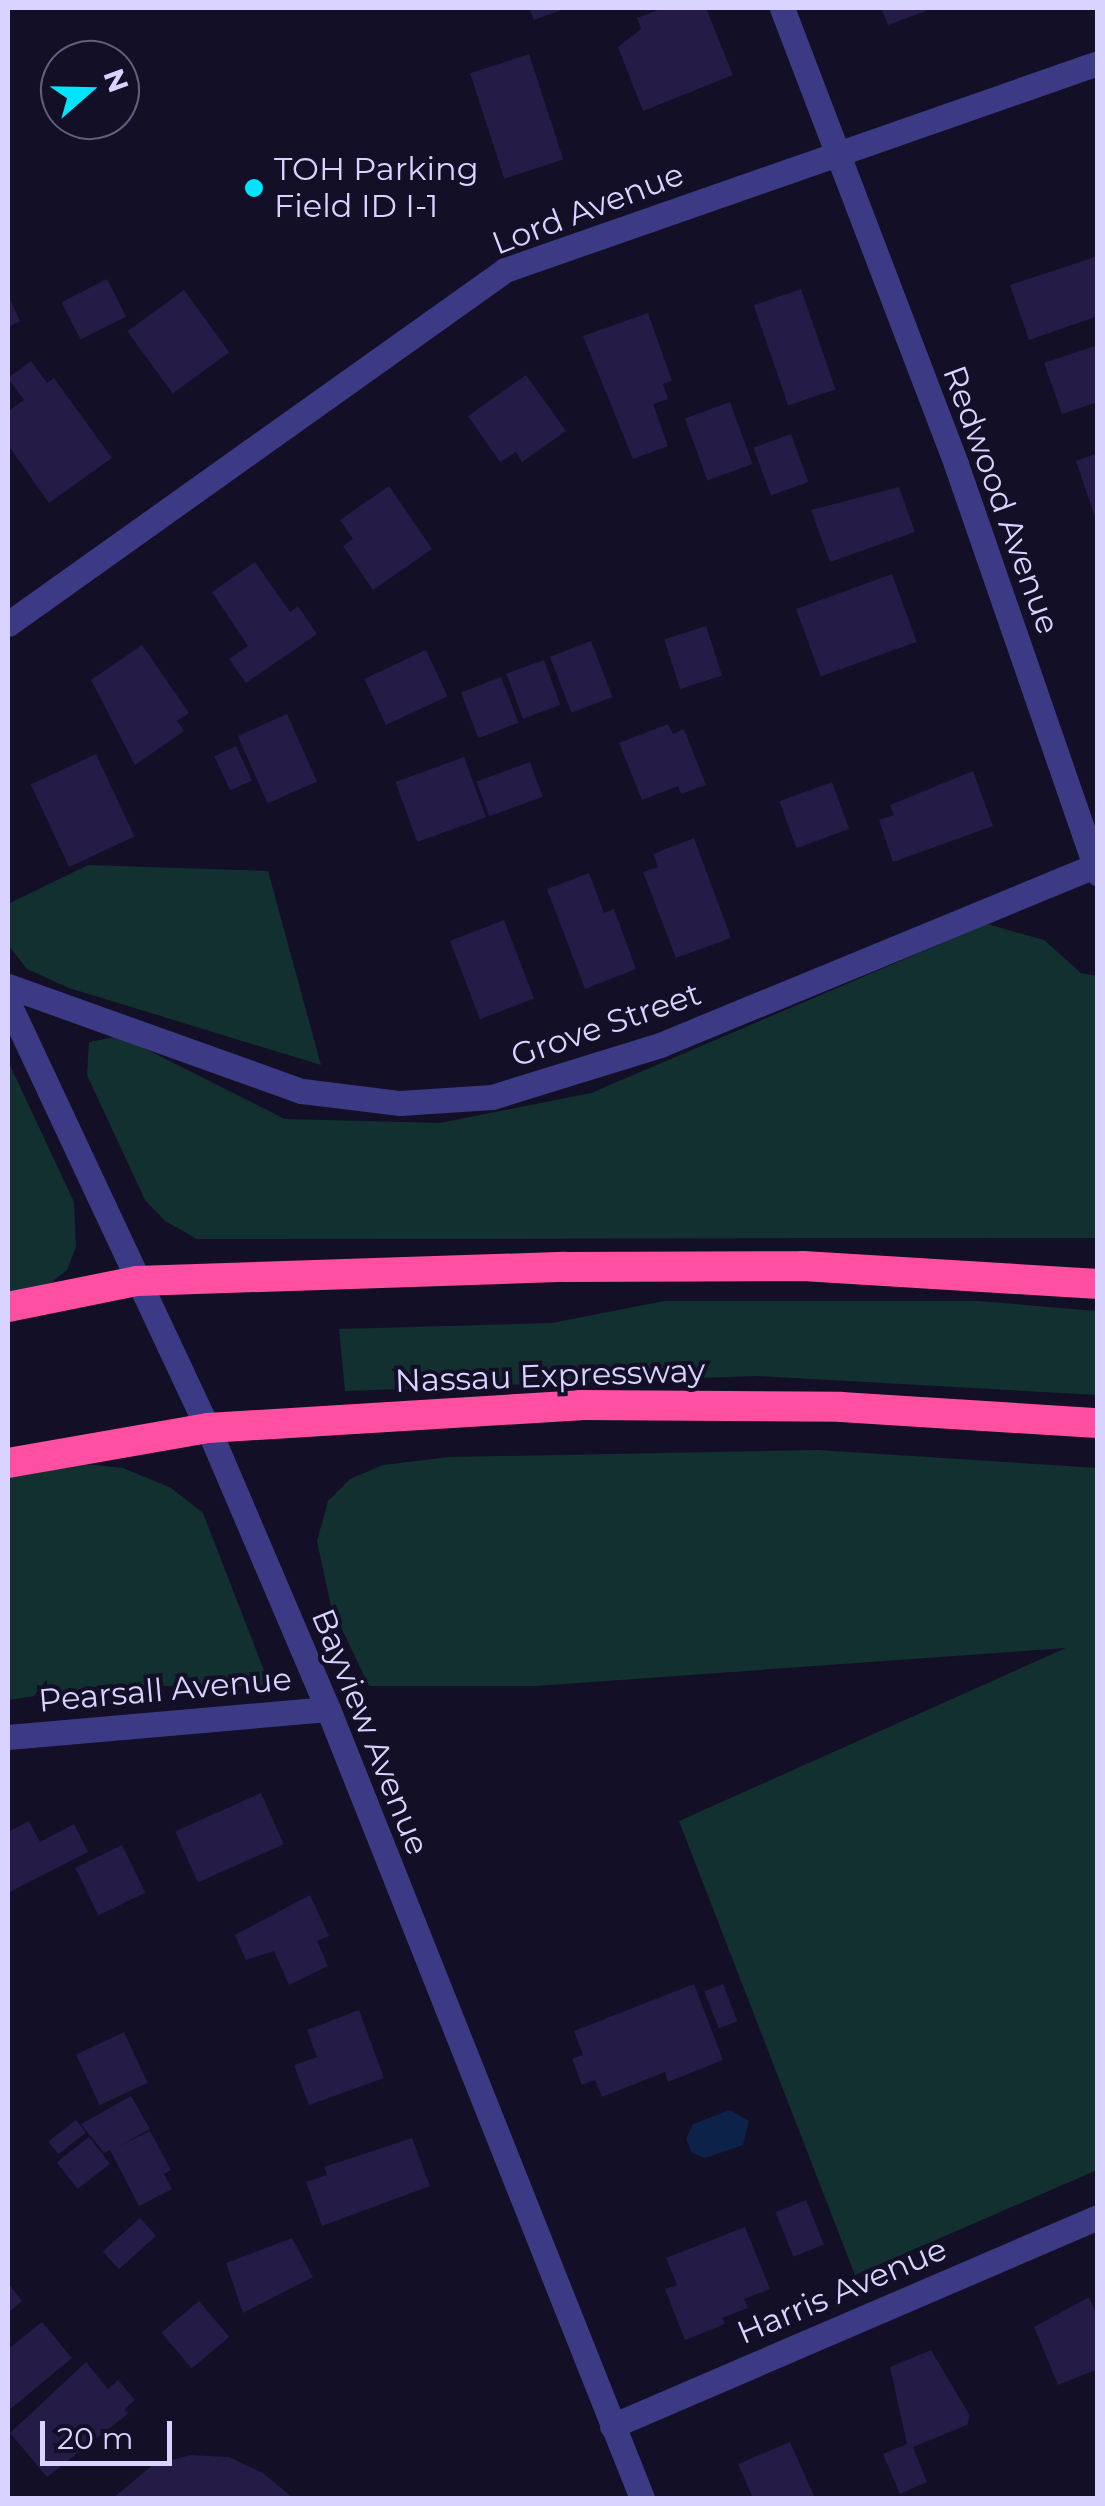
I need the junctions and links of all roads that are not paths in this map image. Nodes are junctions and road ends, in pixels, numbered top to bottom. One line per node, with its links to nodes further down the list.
1 (782, 8): 3 (street, Redwood Avenue)
2 (1098, 64): 3 (street, Lord Avenue)
3 (838, 152): 4 (street, Lord Avenue); 5 (street, Redwood Avenue)
4 (8, 624)
5 (1096, 869): 6 (street, Grove Street)
6 (8, 986)
7 (8, 1002): 8 (street, Bayview Avenue)
8 (137, 1281): 9 (highway); 10 (highway); 12 (street, Bayview Avenue)
9 (1098, 1284)
10 (8, 1307)
11 (1098, 1423): 12 (highway, Nassau Expressway)
12 (208, 1428): 13 (highway, Nassau Expressway); 14 (street, Bayview Avenue)
13 (8, 1463)
14 (328, 1709): 15 (street, Pearsall Avenue); 17 (street, Bayview Avenue)
15 (8, 1737)
16 (1098, 2216): 17 (street, Harris Avenue)
17 (612, 2426): 18 (street, Bayview Avenue)
18 (642, 2498)

